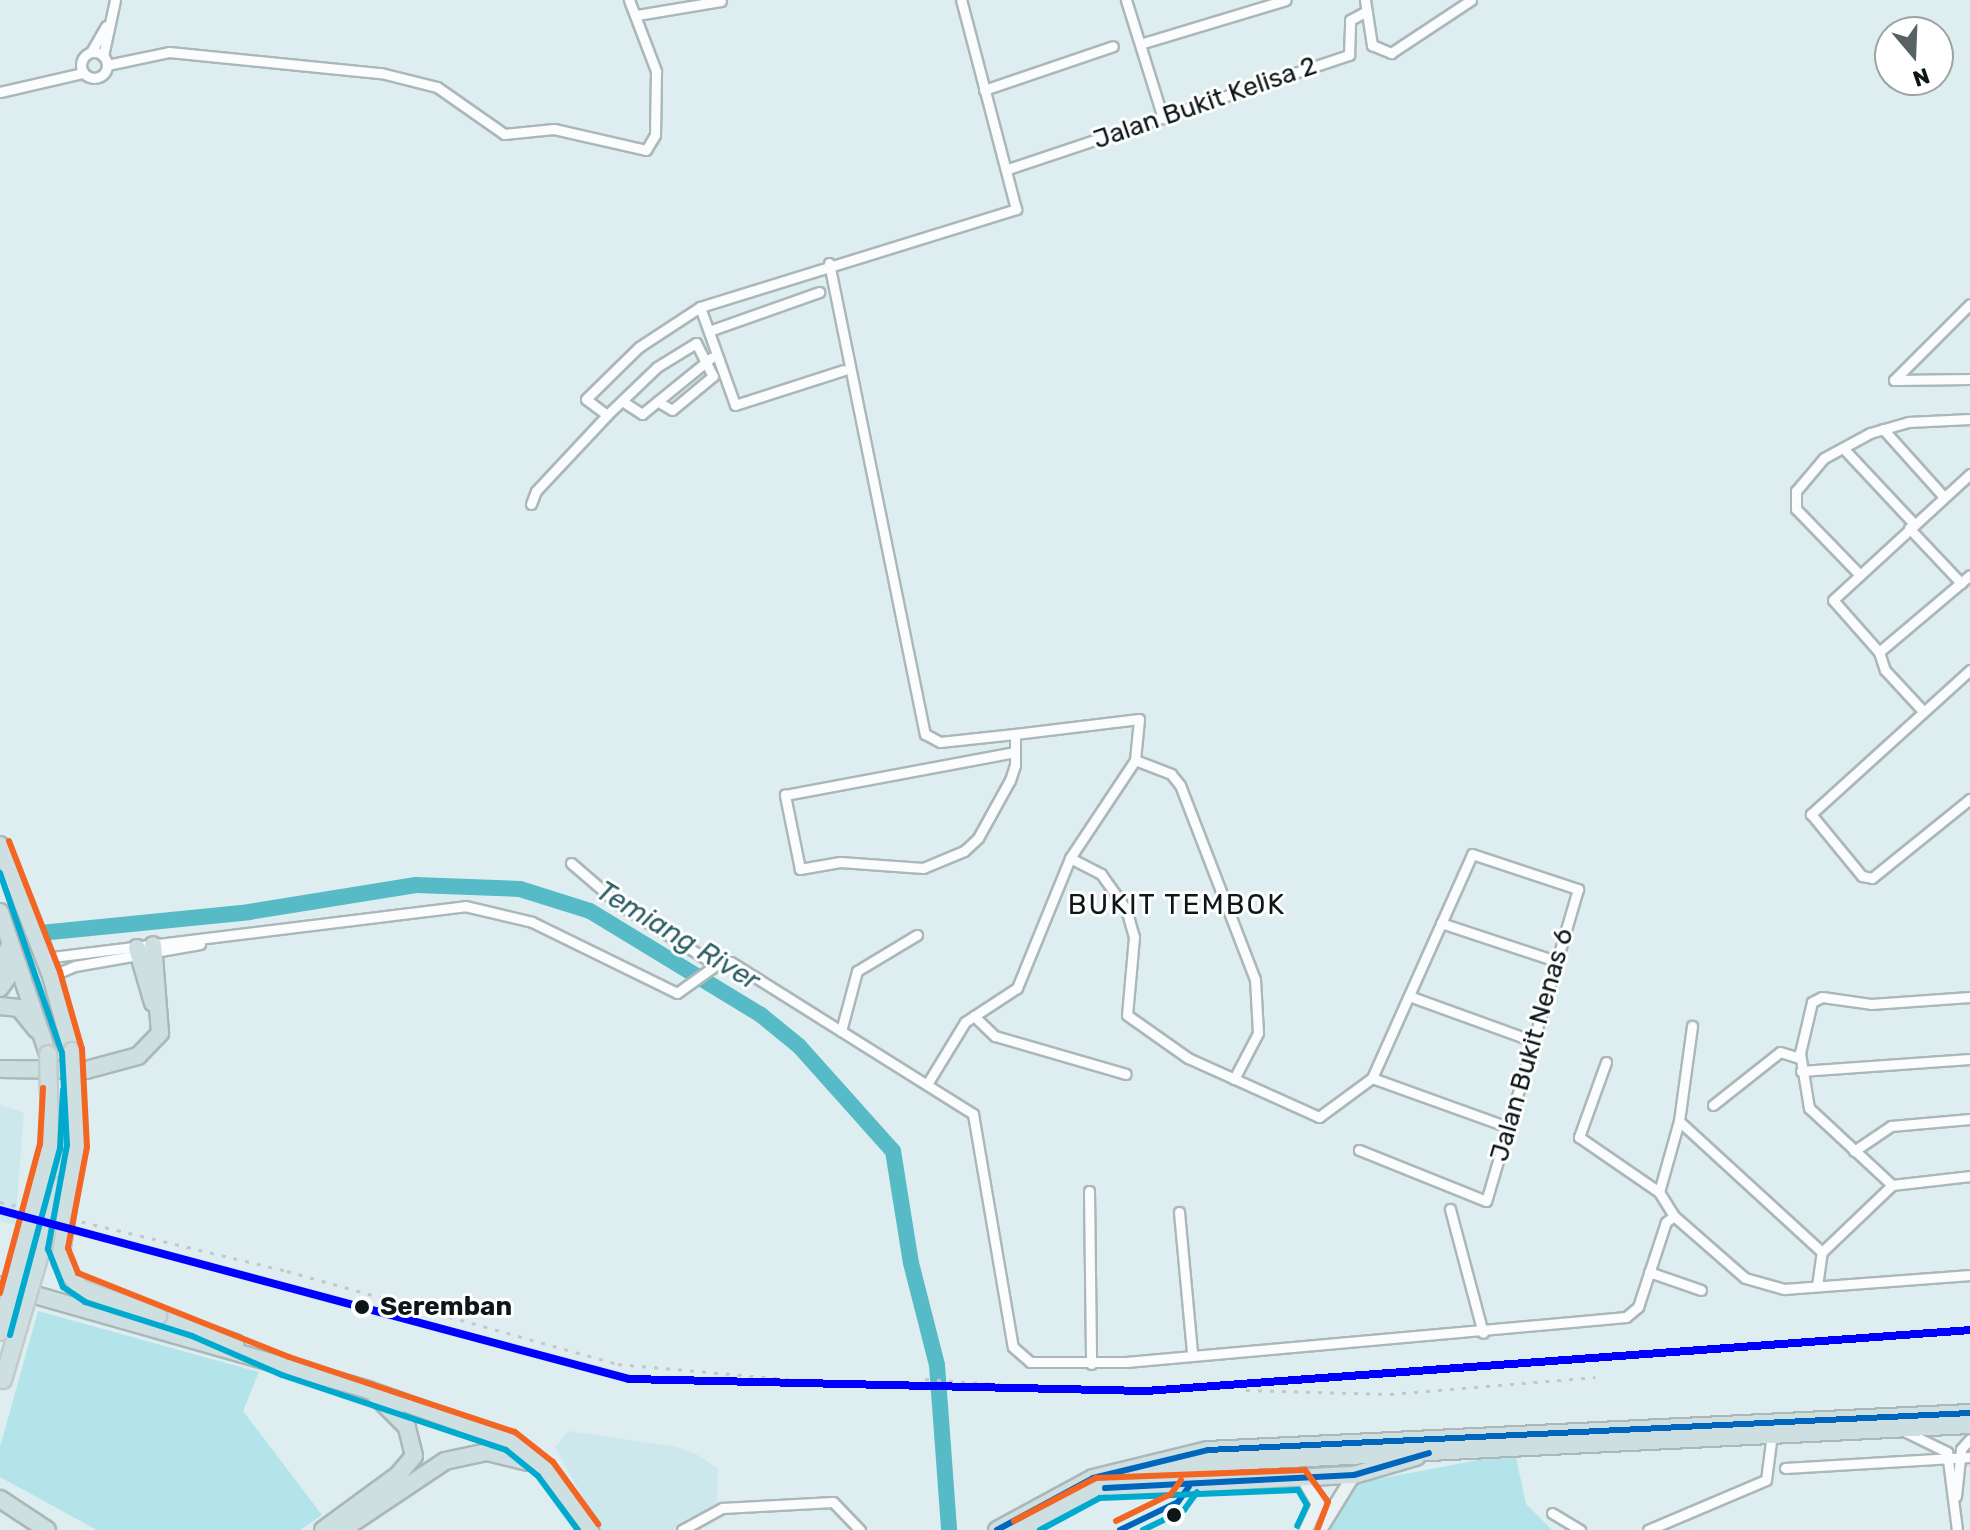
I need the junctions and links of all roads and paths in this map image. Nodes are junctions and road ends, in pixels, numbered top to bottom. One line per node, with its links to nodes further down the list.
1 (115, 0): 10 (street)
2 (629, 0): 9 (street)
3 (961, 0): 16 (street)
4 (1126, 0): 11 (street)
5 (1286, 0): 11 (street)
6 (1471, 0): 8 (street)
7 (721, 1): 9 (street)
8 (1366, 5): 18 (street, Jalan Bukit Kelisa 2)
9 (637, 15): 14 (street)
10 (106, 26): 13 (street); 14 (street)
11 (1140, 44): 18 (street)
12 (1113, 46): 16 (street)
13 (91, 52): 14 (street); 15 (street)
14 (105, 61): 15 (street)
15 (82, 73): 17 (street)
16 (984, 90): 19 (street)
17 (0, 92)
18 (1163, 118): 19 (street, Jalan Bukit Kelisa 2)
19 (1008, 169): 20 (street)
20 (829, 263): 23 (street); 45 (street)
21 (819, 292): 24 (street)
22 (1970, 304): 28 (street)
23 (700, 307): 24 (street); 31 (street)
24 (709, 331): 25 (street)
25 (718, 356): 26 (street); 27 (street)
26 (707, 360): 29 (street); 30 (street); 30 (street)
27 (844, 370)
28 (1970, 379)
29 (622, 401): 30 (street); 31 (street)
30 (657, 401)
31 (607, 415): 37 (street)
32 (1970, 419): 33 (street)
33 (1883, 429): 34 (street); 36 (street)
34 (1843, 448): 38 (street); 39 (street)
35 (1970, 474): 36 (street)
36 (1944, 497): 38 (street)
37 (531, 504)
38 (1911, 526): 39 (street); 41 (street)
39 (1860, 575): 42 (street)
40 (1970, 575): 41 (street)
41 (1961, 583): 42 (street)
42 (1879, 652): 44 (street)
43 (1970, 670): 44 (street)
44 (1923, 711): 48 (street)
45 (1015, 734): 46 (street); 47 (street)
46 (1015, 752): 46 (street)
47 (1135, 760): 50 (street); 77 (street)
48 (1970, 799)
49 (0, 845): 56 (highway)
50 (1070, 858): 65 (street); 77 (street)
51 (571, 863): 59 (street)
52 (3, 920): 55 (highway)
53 (1441, 923): 58 (street); 58 (street, Jalan Bukit Nenas 6); 62 (street)
54 (917, 935): 67 (street)
55 (11, 950): 61 (highway); 69 (highway)
56 (41, 952): 57 (street); 60 (highway)
57 (146, 952): 59 (street); 60 (street); 73 (highway)
58 (1556, 961): 68 (street, Jalan Bukit Nenas 6)
59 (716, 965): 67 (street)
60 (51, 976): 80 (highway, bridge)
61 (0, 988)
62 (1409, 996): 68 (street); 76 (street)
63 (1970, 997): 70 (street)
64 (0, 1006): 69 (highway)
65 (974, 1016): 75 (street); 78 (street)
66 (1692, 1026): 82 (street)
67 (841, 1031): 78 (street)
68 (1533, 1041): 83 (street, Jalan Bukit Nenas 6)
69 (47, 1050): 99 (highway, bridge)
70 (1800, 1058): 74 (street); 79 (street)
71 (1970, 1059): 74 (street)
72 (1606, 1062): 89 (street)
73 (3, 1068)
74 (1801, 1071): 85 (street)
75 (1126, 1074)
76 (1372, 1078): 77 (street); 83 (street)
77 (1234, 1079)
78 (929, 1081): 102 (street)
79 (1713, 1105)
80 (77, 1110): 103 (highway, bridge); 104 (highway, bridge)
81 (1970, 1119): 85 (street)
82 (1679, 1121): 89 (street); 93 (street)
83 (1508, 1127): 84 (street, Jalan Bukit Nenas 6)
84 (1359, 1150)
85 (1854, 1151): 87 (street)
86 (1970, 1176): 87 (street)
87 (1892, 1185): 93 (street)
88 (1089, 1191): 102 (street)
89 (1659, 1192): 92 (street)
90 (1450, 1209): 100 (street)
91 (1179, 1212): 101 (street)
92 (1674, 1216): 94 (street); 97 (street)
93 (1822, 1252): 97 (street)
94 (1649, 1272): 98 (street); 100 (street)
95 (1970, 1275): 97 (street)
96 (0, 1285): 103 (highway)
97 (1817, 1286)
98 (1701, 1290)
99 (0, 1332)
100 (1483, 1333): 101 (street)
101 (1192, 1353): 102 (street)
102 (1091, 1364)
103 (285, 1366): 105 (highway)
104 (2, 1386)
105 (368, 1390): 116 (highway); 125 (highway)
106 (1970, 1413): 130 (highway)
107 (1970, 1425): 108 (highway)
108 (1895, 1428): 109 (highway); 113 (street)
109 (1772, 1434): 111 (highway); 135 (street)
110 (1970, 1439): 112 (street)
111 (1441, 1449): 115 (highway); 118 (highway)
112 (1965, 1457): 113 (street); 119 (street)
113 (1949, 1458): 114 (street); 119 (street)
114 (1785, 1468)
115 (1354, 1475): 117 (highway); 133 (main road)
116 (555, 1480): 126 (highway); 127 (highway)
117 (1304, 1480): 118 (highway); 132 (main road)
118 (1097, 1488): 131 (highway)
119 (1956, 1496): 136 (street)
120 (0, 1499): 124 (highway)
121 (0, 1512): 123 (highway)
122 (1552, 1513): 134 (street)
123 (35, 1530)
124 (47, 1530)
125 (323, 1530)
126 (342, 1530)
127 (590, 1530)
128 (682, 1530): 129 (street)
129 (860, 1530)
130 (997, 1530)
131 (1019, 1530)
132 (1306, 1530)
133 (1320, 1530)
134 (1580, 1530)
135 (1648, 1530)
136 (1957, 1530)

